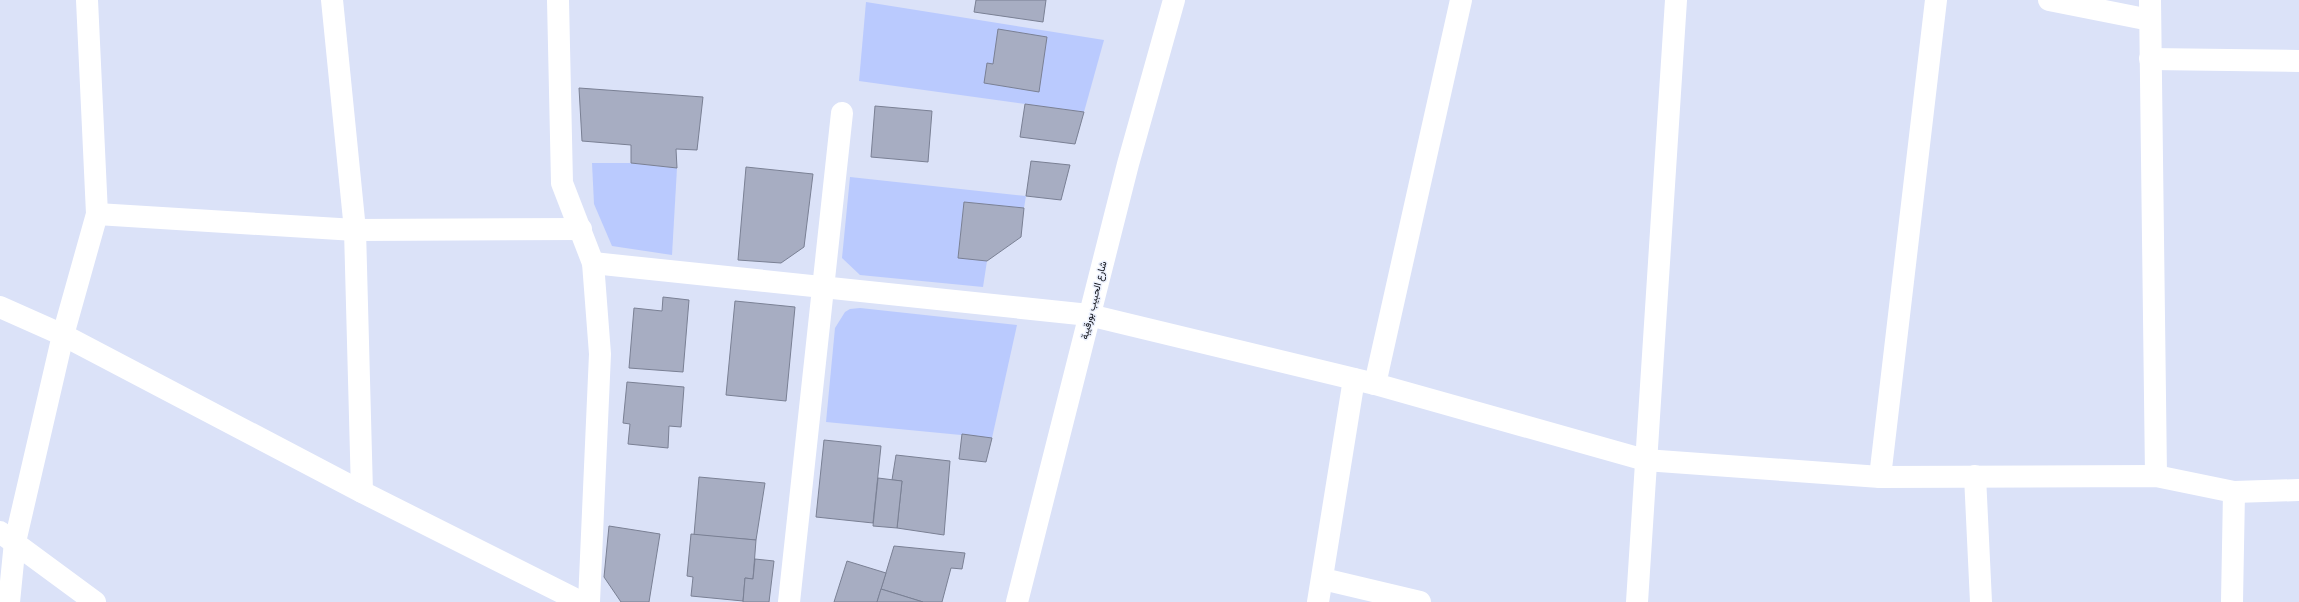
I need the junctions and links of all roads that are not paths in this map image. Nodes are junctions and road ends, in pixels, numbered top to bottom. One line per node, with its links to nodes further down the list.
1 (87, 0): 13 (street)
2 (332, 0): 15 (street)
3 (558, 0): 14 (street)
4 (1174, 0): 19 (street, شارع الحبيب بورقيبة)
5 (1461, 0): 22 (street)
6 (1676, 0): 23 (street)
7 (1936, 0): 26 (street)
8 (2049, 0): 9 (street)
9 (2150, 10): 10 (street)
10 (2150, 59): 11 (street); 25 (street)
11 (2299, 61)
12 (842, 113): 17 (street)
13 (97, 214): 15 (street); 20 (street)
14 (581, 229): 15 (street); 16 (street)
15 (355, 230): 28 (street)
16 (593, 263): 17 (street); 35 (street)
17 (823, 287): 19 (street); 36 (street)
18 (0, 307): 20 (street)
19 (1089, 315): 21 (street); 37 (street, شارع الحبيب بورقيبة)
20 (63, 335): 28 (street); 30 (street)
21 (1354, 379): 22 (street); 31 (street)
22 (1375, 384): 23 (street)
23 (1645, 460): 26 (street); 40 (street)
24 (1975, 476): 25 (street); 26 (street); 41 (street)
25 (2156, 476): 29 (street)
26 (1880, 477)
27 (2299, 490): 29 (street)
28 (362, 492): 34 (street)
29 (2234, 492): 42 (street)
30 (8, 537): 32 (street); 33 (street)
31 (1323, 579): 38 (street); 39 (street)
32 (9, 602)
33 (95, 602)
34 (581, 602)
35 (589, 602)
36 (789, 602)
37 (1017, 602)
38 (1318, 602)
39 (1420, 602)
40 (1637, 602)
41 (1981, 602)
42 (2232, 602)

